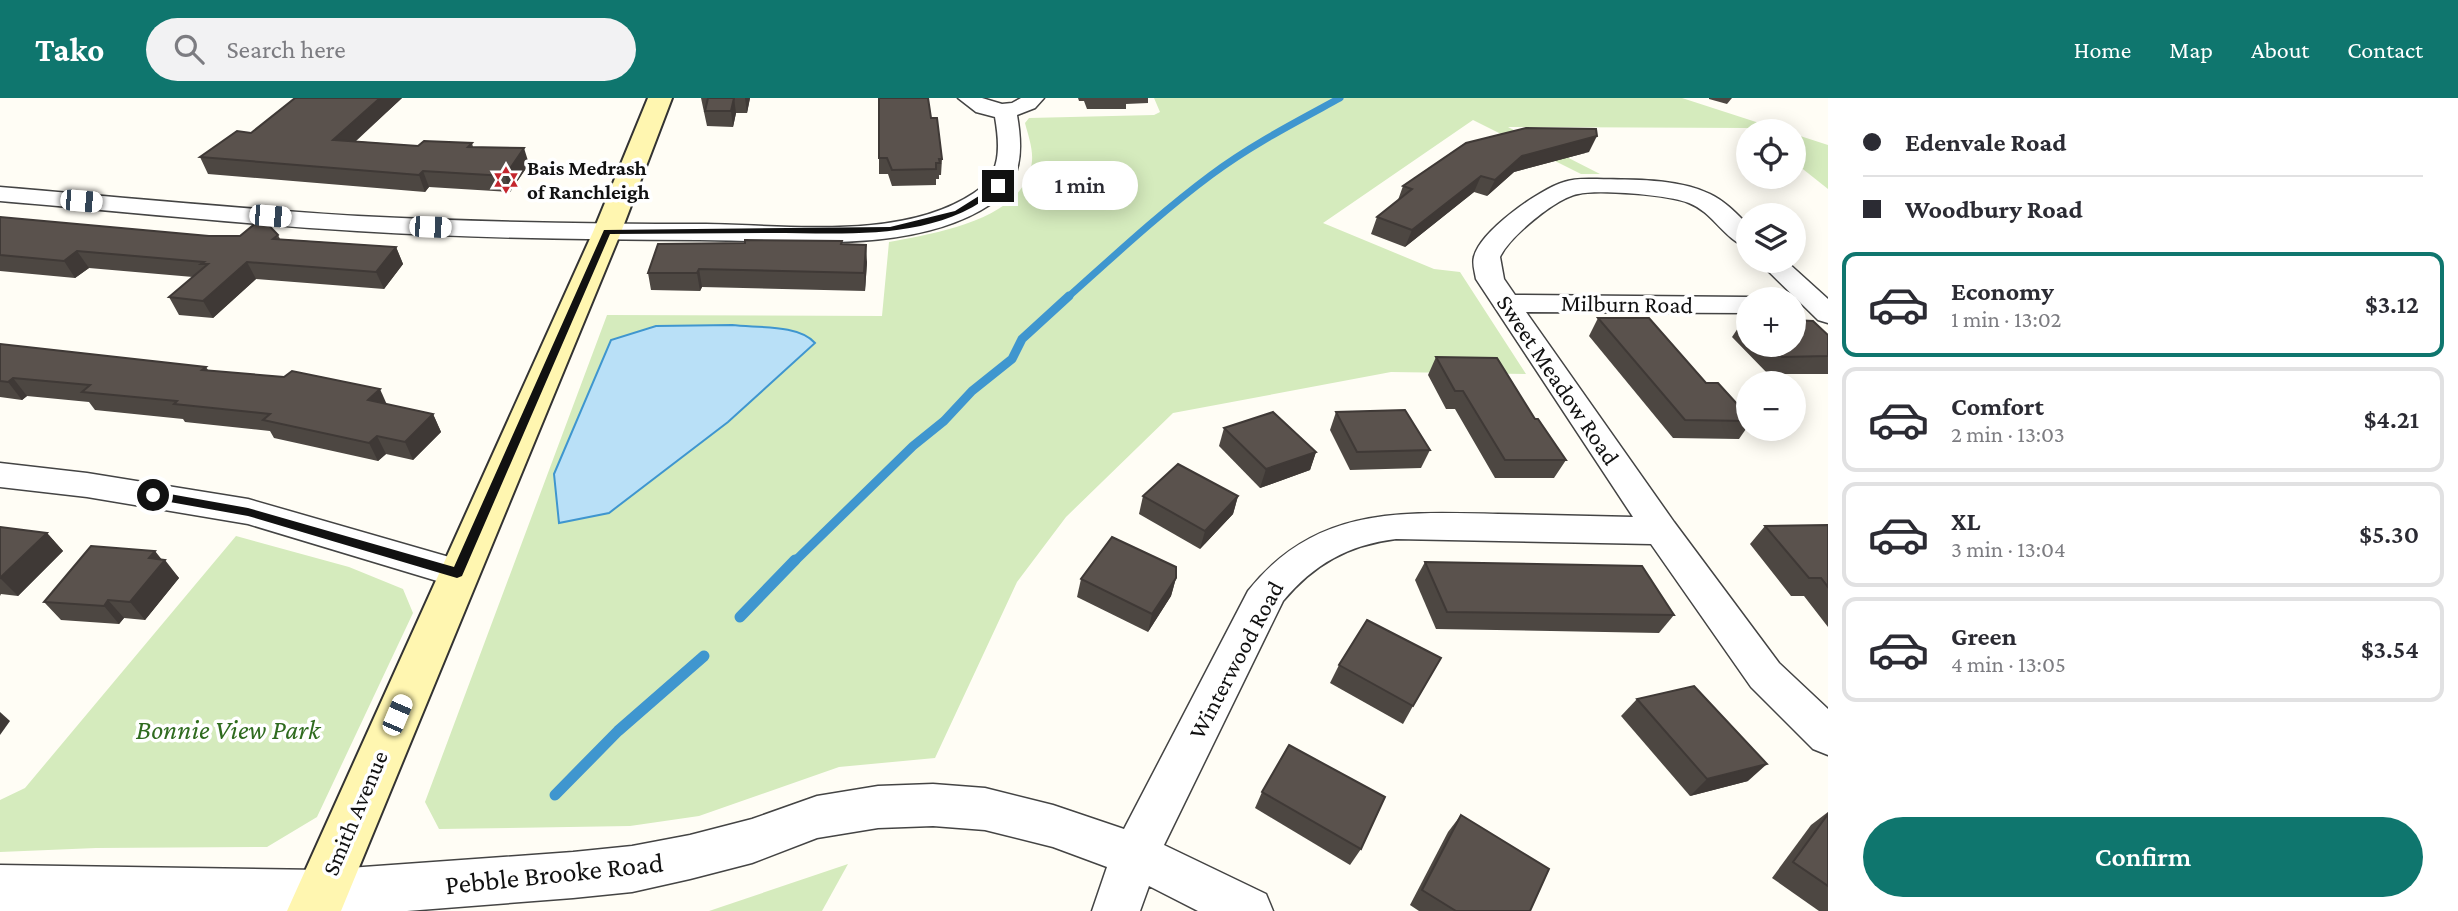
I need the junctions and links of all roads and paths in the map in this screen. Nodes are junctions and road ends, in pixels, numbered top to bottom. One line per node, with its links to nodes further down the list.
1 (660, 98): 7 (main road, Smith Avenue)
2 (969, 98): 4 (street)
3 (1033, 98): 4 (street)
4 (1005, 110): 7 (street)
5 (0, 194): 7 (street)
6 (1736, 228): 9 (street, Sweet Meadow Road)
7 (607, 232): 14 (main road, Smith Avenue)
8 (1782, 273): 11 (street)
9 (1507, 303): 10 (street, Milburn Road); 13 (street, Sweet Meadow Road)
10 (1736, 306)
11 (1814, 309)
12 (0, 475): 14 (street)
13 (1661, 531): 15 (street, Sweet Meadow Road); 16 (street, Winterwood Road)
14 (457, 573): 18 (main road, Smith Avenue)
15 (1828, 736)
16 (1135, 855): 18 (street, Pebble Brooke Road); 19 (street, Winterwood Road); 20 (street, Pebble Brooke Road)
17 (0, 888): 18 (street, Pebble Brooke Road)
18 (317, 902)
19 (1116, 911)
20 (1249, 911)

